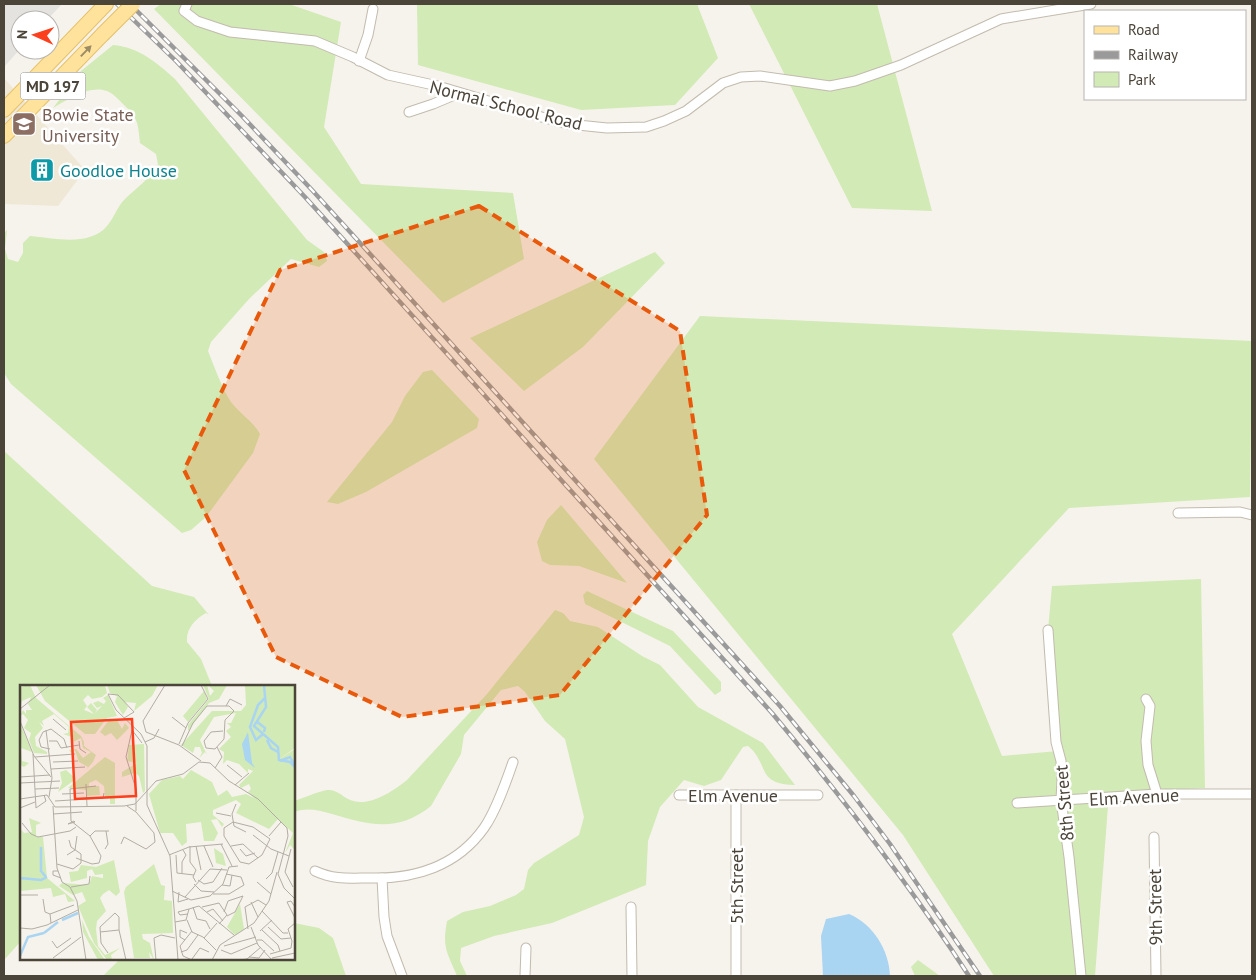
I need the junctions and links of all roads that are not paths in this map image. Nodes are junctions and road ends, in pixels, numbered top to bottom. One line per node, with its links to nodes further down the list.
1 (106, 4): 8 (main road, MD 197)
2 (133, 4): 10 (main road, MD 197, one-way to 2, bridge)
3 (187, 4): 6 (street, Normal School Road)
4 (1091, 4): 7 (street, Normal School Road)
5 (373, 9): 6 (street)
6 (359, 61): 7 (street, Normal School Road)
7 (459, 92): 9 (street)
8 (4, 110)
9 (409, 112)
10 (4, 136)
11 (1178, 513): 12 (street)
12 (1252, 514)
13 (1048, 630): 21 (street, 8th Street)
14 (1146, 698): 16 (street)
15 (514, 762): 25 (street)
16 (1157, 794): 17 (street, Elm Avenue); 21 (street, Elm Avenue)
17 (1252, 794)
18 (679, 795): 19 (street, Elm Avenue)
19 (736, 795): 20 (street, Elm Avenue); 31 (street, 5th Street)
20 (818, 795)
21 (1061, 800): 22 (street, Elm Avenue); 32 (street, 8th Street)
22 (1017, 803)
23 (1154, 837): 33 (street, 9th Street)
24 (315, 871): 25 (street)
25 (382, 878): 28 (street)
26 (631, 907): 30 (street)
27 (526, 948): 29 (street)
28 (402, 976)
29 (525, 976)
30 (632, 976)
31 (736, 976)
32 (1081, 976)
33 (1156, 976)

